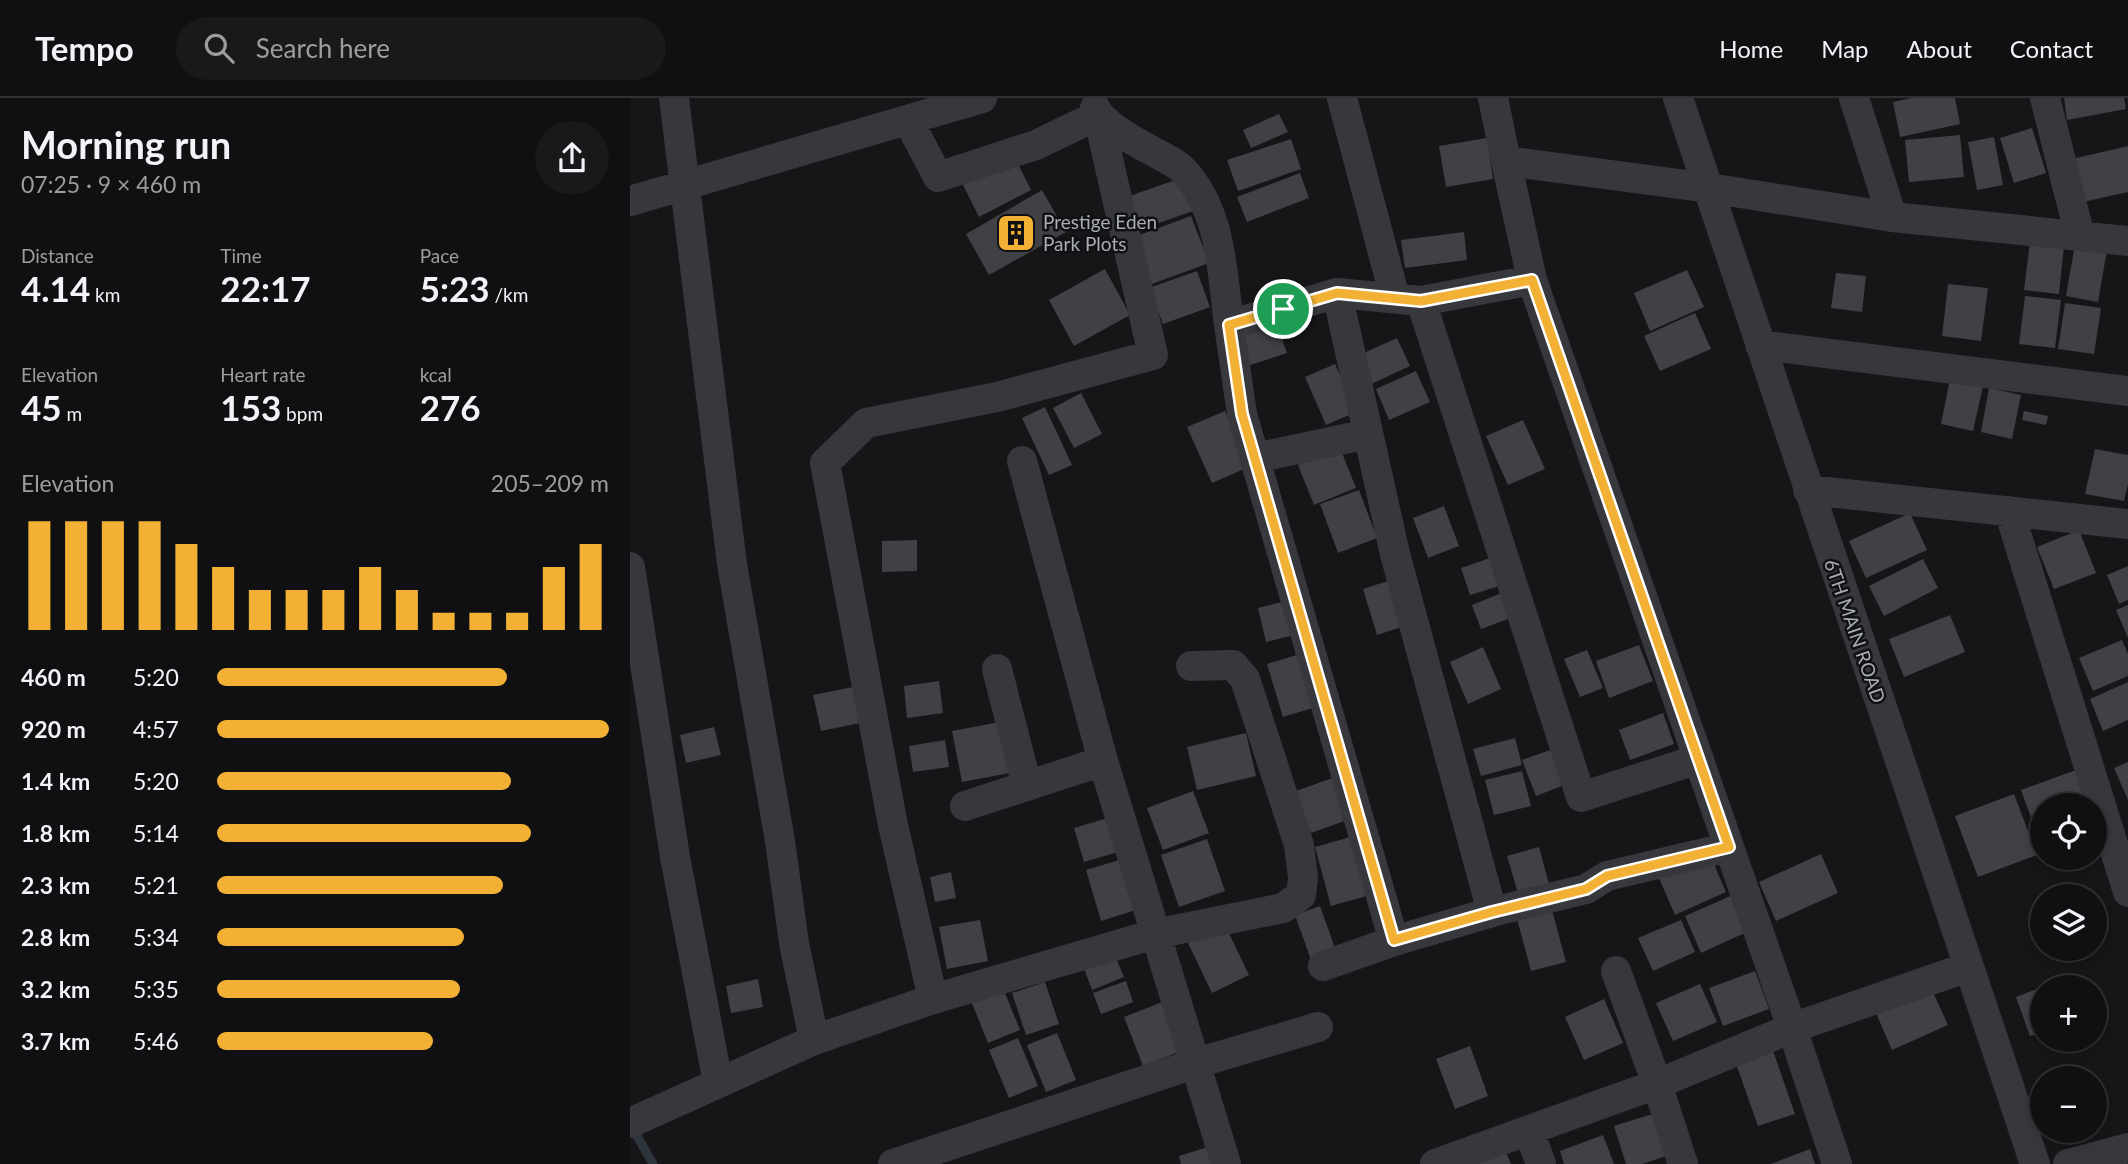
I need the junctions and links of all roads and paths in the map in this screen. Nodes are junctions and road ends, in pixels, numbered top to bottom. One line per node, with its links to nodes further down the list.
1 (674, 98): 11 (street)
2 (982, 98): 9 (street)
3 (1342, 98): 19 (street)
4 (1493, 98): 10 (street)
5 (1678, 98): 12 (street, 6TH MAIN ROAD)
6 (1854, 98): 14 (street)
7 (2045, 98): 15 (street)
8 (1094, 107): 9 (street); 20 (street); 44 (street)
9 (908, 120): 11 (street)
10 (1506, 161): 12 (street); 17 (street)
11 (683, 185): 13 (street); 47 (street)
12 (1709, 188): 14 (street); 21 (street, 6TH MAIN ROAD)
13 (630, 201)
14 (1892, 218): 15 (street)
15 (2080, 236): 16 (street)
16 (2128, 241)
17 (1532, 280): 19 (street); 32 (street)
18 (1337, 293): 19 (street); 20 (street); 23 (street)
19 (1408, 299): 32 (street)
20 (1229, 325): 24 (street)
21 (1760, 345): 22 (street); 26 (street, 6TH MAIN ROAD)
22 (2128, 391)
23 (1368, 434): 24 (street); 38 (street)
24 (1255, 458): 40 (street)
25 (1021, 461): 33 (street)
26 (1808, 490): 27 (street); 42 (street, 6TH MAIN ROAD)
27 (2009, 511): 28 (street); 37 (street)
28 (2128, 524)
29 (630, 567): 49 (street)
30 (1191, 666): 39 (street)
31 (998, 669): 34 (street)
32 (1699, 760): 36 (street)
33 (1103, 761): 34 (street); 39 (street)
34 (1027, 786): 35 (street)
35 (965, 806)
36 (1729, 847): 38 (street); 46 (street)
37 (2128, 891)
38 (1492, 912): 40 (street)
39 (1155, 934): 44 (street); 48 (street)
40 (1394, 940): 41 (street)
41 (1323, 966)
42 (1968, 967): 46 (street); 60 (street, 6TH MAIN ROAD)
43 (1616, 971): 50 (street)
44 (933, 999): 47 (street)
45 (1318, 1027): 48 (street)
46 (1792, 1028): 50 (street); 59 (street)
47 (814, 1040): 49 (street)
48 (1197, 1063): 54 (street); 55 (street)
49 (718, 1083): 51 (street)
50 (1657, 1084): 52 (street); 58 (street)
51 (630, 1123)
52 (1529, 1131): 56 (street); 57 (street)
53 (2128, 1148): 61 (street)
54 (893, 1164)
55 (1226, 1164)
56 (1435, 1164)
57 (1541, 1164)
58 (1683, 1164)
59 (1837, 1164)
60 (2035, 1164)
61 (2068, 1164)

